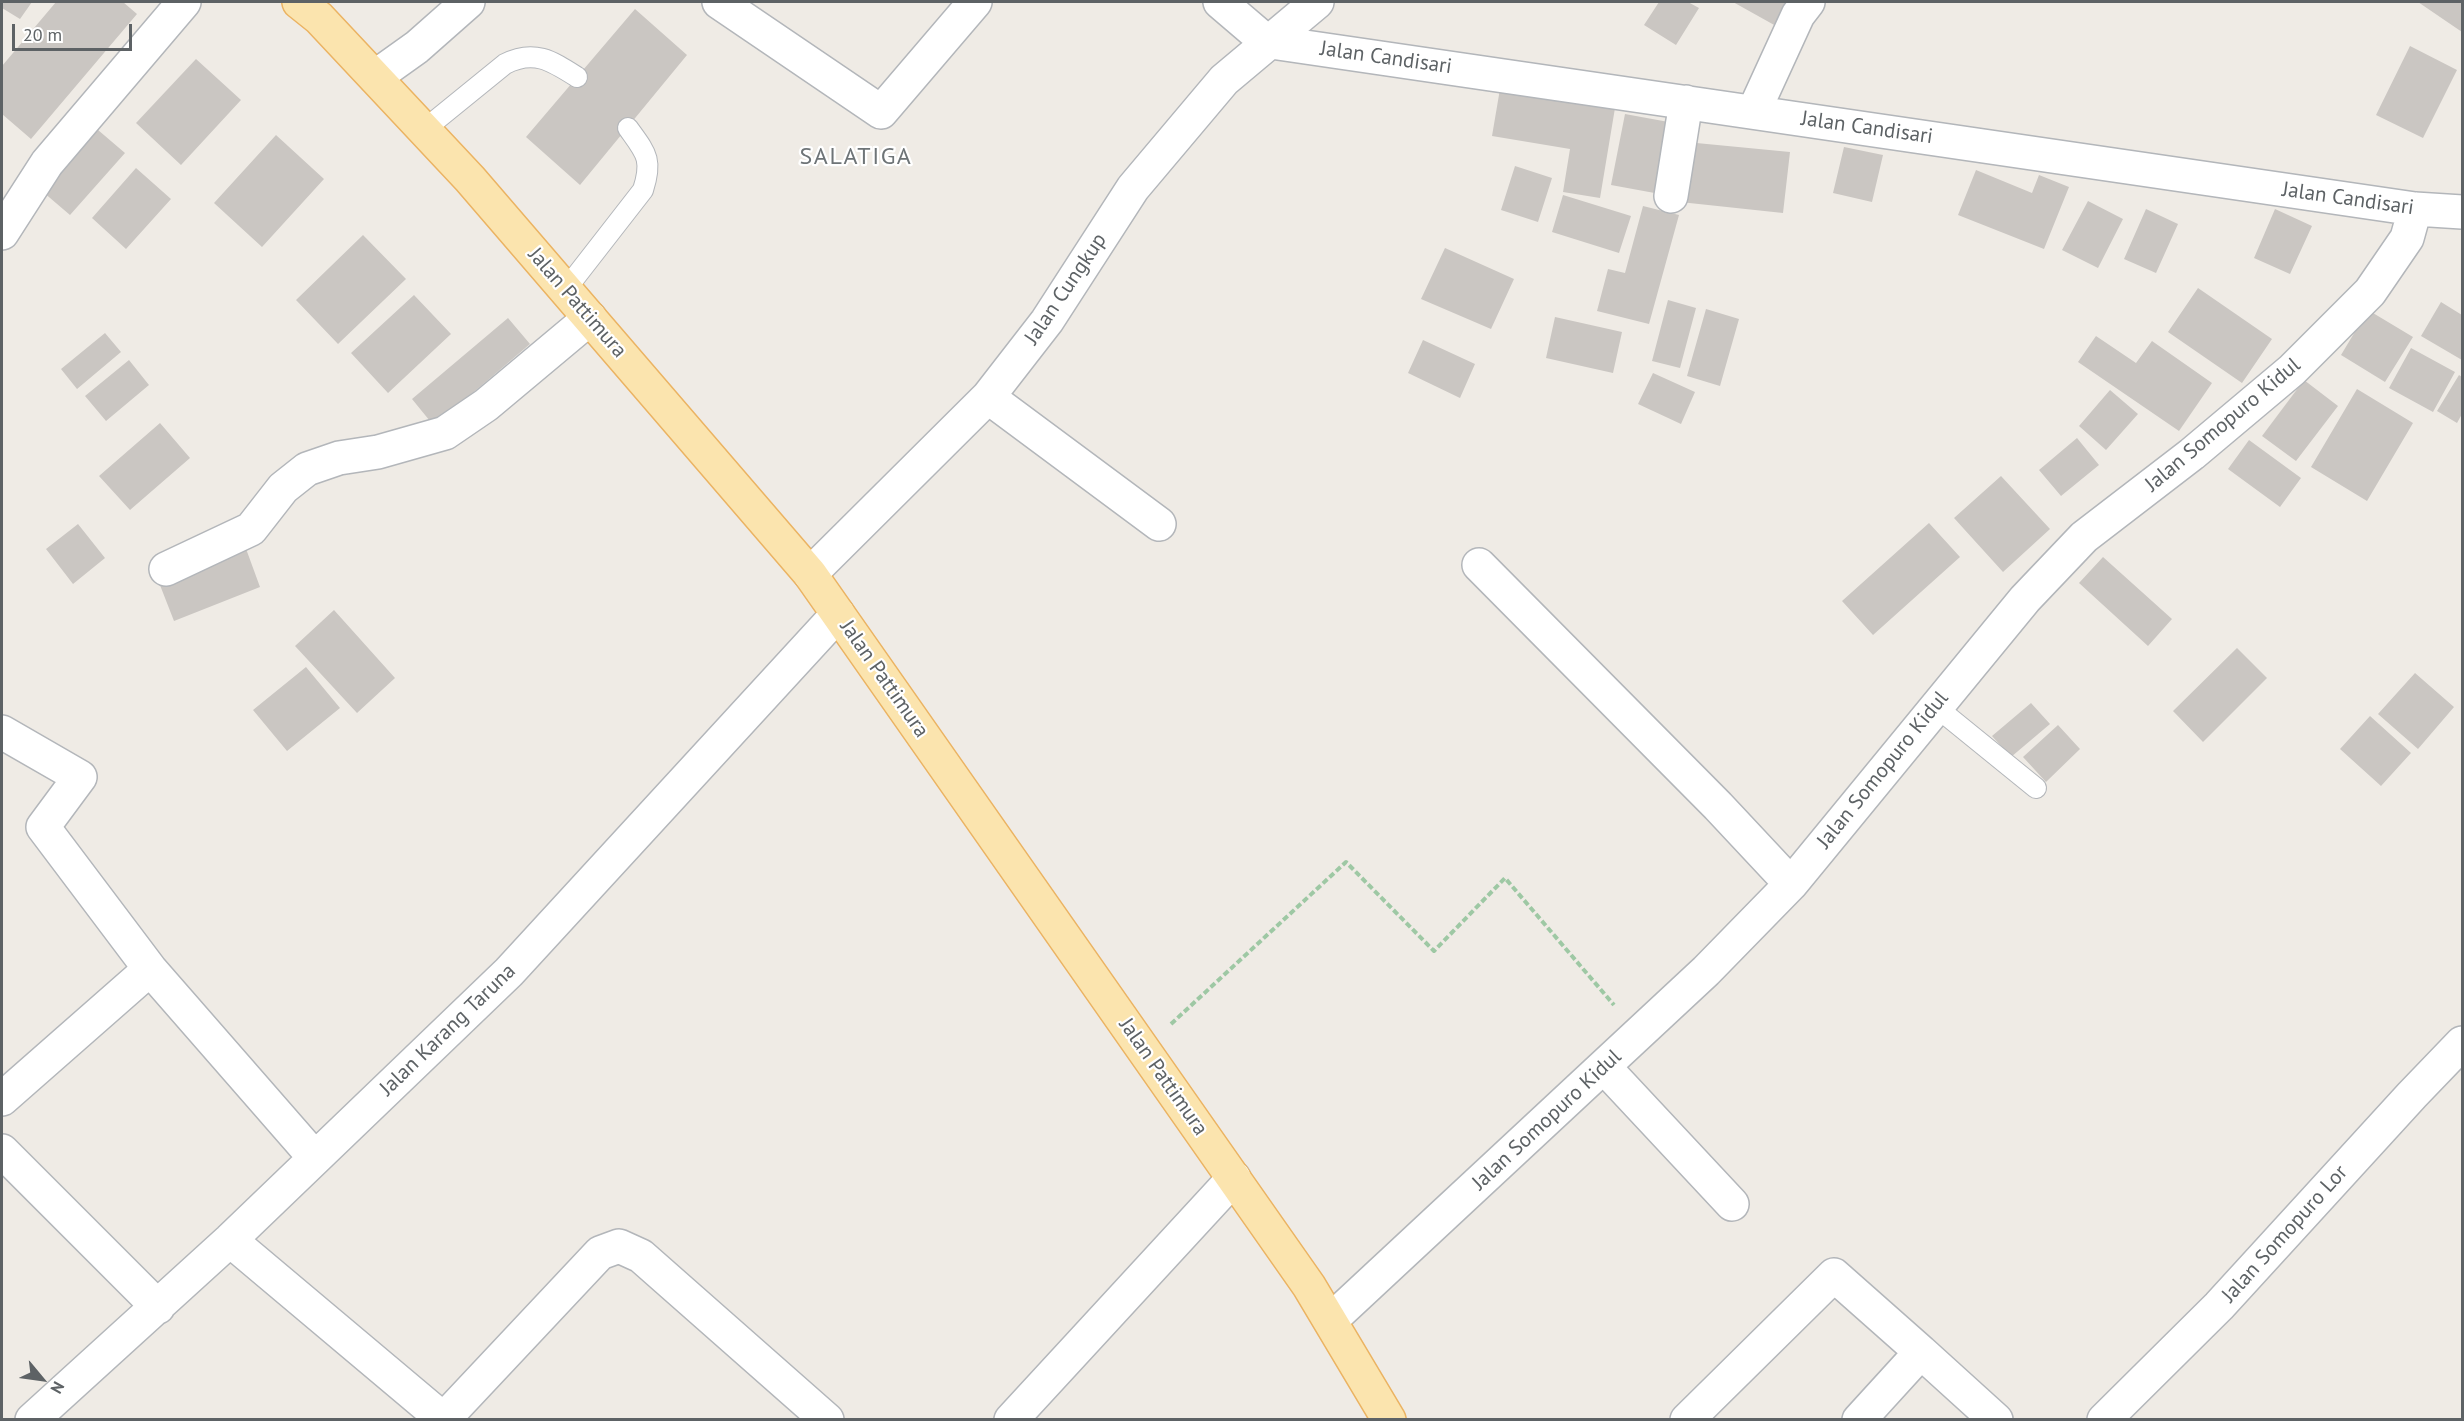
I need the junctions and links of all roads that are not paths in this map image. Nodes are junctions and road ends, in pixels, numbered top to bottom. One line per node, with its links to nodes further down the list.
1 (184, 2): 19 (street)
2 (299, 2): 10 (main road, Jalan Pattimura)
3 (468, 2): 10 (street)
4 (719, 2): 5 (street)
5 (975, 2)
6 (1220, 2): 9 (street)
7 (1317, 2): 9 (street, Jalan Cungkup)
8 (1808, 2): 13 (street)
9 (1269, 42): 12 (street, Jalan Candisari); 22 (street, Jalan Cungkup)
10 (375, 77): 15 (main road, Jalan Pattimura)
11 (577, 77): 15 (lane)
12 (1686, 102): 13 (street, Jalan Candisari); 16 (street)
13 (1754, 111): 17 (street, Jalan Candisari)
14 (627, 128): 20 (lane)
15 (425, 129): 20 (main road, Jalan Pattimura)
16 (1671, 196)
17 (2415, 209): 18 (street, Jalan Candisari); 28 (street, Jalan Somopuro Kidul)
18 (2463, 212)
19 (2, 233)
20 (566, 290): 21 (main road, Jalan Pattimura)
21 (590, 318): 25 (street); 26 (main road, Jalan Pattimura)
22 (988, 397): 23 (street); 26 (street, Jalan Cungkup)
23 (1159, 524)
24 (1479, 565): 31 (street)
25 (166, 569)
26 (810, 574): 27 (main road, Jalan Pattimura)
27 (838, 614): 37 (street, Jalan Karang Taruna); 38 (main road, Jalan Pattimura)
28 (1935, 706): 30 (lane); 31 (street, Jalan Somopuro Kidul)
29 (2, 732): 32 (street)
30 (2036, 788)
31 (1791, 884): 34 (street, Jalan Somopuro Kidul)
32 (150, 969): 35 (street); 37 (street)
33 (2463, 1043): 52 (street, Jalan Somopuro Lor)
34 (1604, 1067): 39 (street); 42 (street, Jalan Somopuro Kidul)
35 (2, 1099)
36 (2, 1151): 41 (street)
37 (315, 1158): 40 (street, Jalan Karang Taruna)
38 (1234, 1179): 42 (main road, Jalan Pattimura); 47 (street)
39 (1732, 1204)
40 (230, 1240): 41 (street, Jalan Karang Taruna); 45 (street)
41 (158, 1306): 44 (street, Jalan Karang Taruna)
42 (1331, 1320): 48 (main road, Jalan Pattimura)
43 (1921, 1352): 49 (street); 50 (street); 51 (street)
44 (32, 1419)
45 (444, 1419): 46 (street)
46 (827, 1419)
47 (1011, 1419)
48 (1389, 1419)
49 (1687, 1419)
50 (1859, 1419)
51 (1996, 1419)
52 (2104, 1419)

